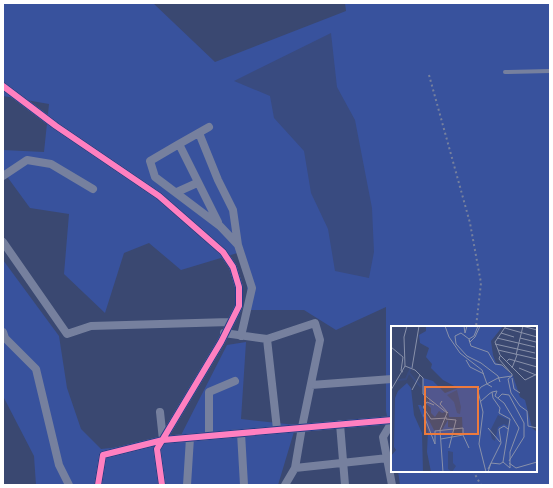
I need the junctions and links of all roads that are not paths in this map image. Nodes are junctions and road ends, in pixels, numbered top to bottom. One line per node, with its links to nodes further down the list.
1 (550, 71): 2 (lane)
2 (505, 72)
3 (3, 86): 14 (street)
4 (209, 127): 5 (street)
5 (199, 133): 6 (street); 13 (street)
6 (179, 144): 8 (street); 10 (street)
7 (3, 176): 9 (street)
8 (197, 183): 10 (street); 11 (street)
9 (93, 189)
10 (177, 192): 11 (street)
11 (220, 226): 13 (street)
12 (3, 242): 14 (street)
13 (238, 246): 17 (street)
14 (230, 322): 16 (street)
15 (3, 332): 35 (street)
16 (224, 334): 17 (street); 31 (street)
17 (241, 336): 18 (street)
18 (267, 339): 21 (street); 27 (street)
19 (391, 379): 21 (street)
20 (235, 381): 29 (street)
21 (311, 385): 26 (street)
22 (160, 412): 31 (street)
23 (391, 421): 25 (street)
24 (391, 423): 32 (street)
25 (340, 424): 26 (street); 33 (street)
26 (302, 427): 27 (street); 34 (street)
27 (277, 430): 28 (street)
28 (241, 433): 29 (street); 39 (street)
29 (209, 436): 30 (street)
30 (190, 438): 31 (street); 38 (street)
31 (162, 440): 36 (street); 37 (street)
32 (388, 458): 33 (street); 42 (street)
33 (343, 463): 34 (street); 41 (street)
34 (295, 468): 40 (street)
35 (69, 485)
36 (98, 485)
37 (162, 485)
38 (187, 485)
39 (244, 485)
40 (285, 485)
41 (345, 485)
42 (392, 485)

